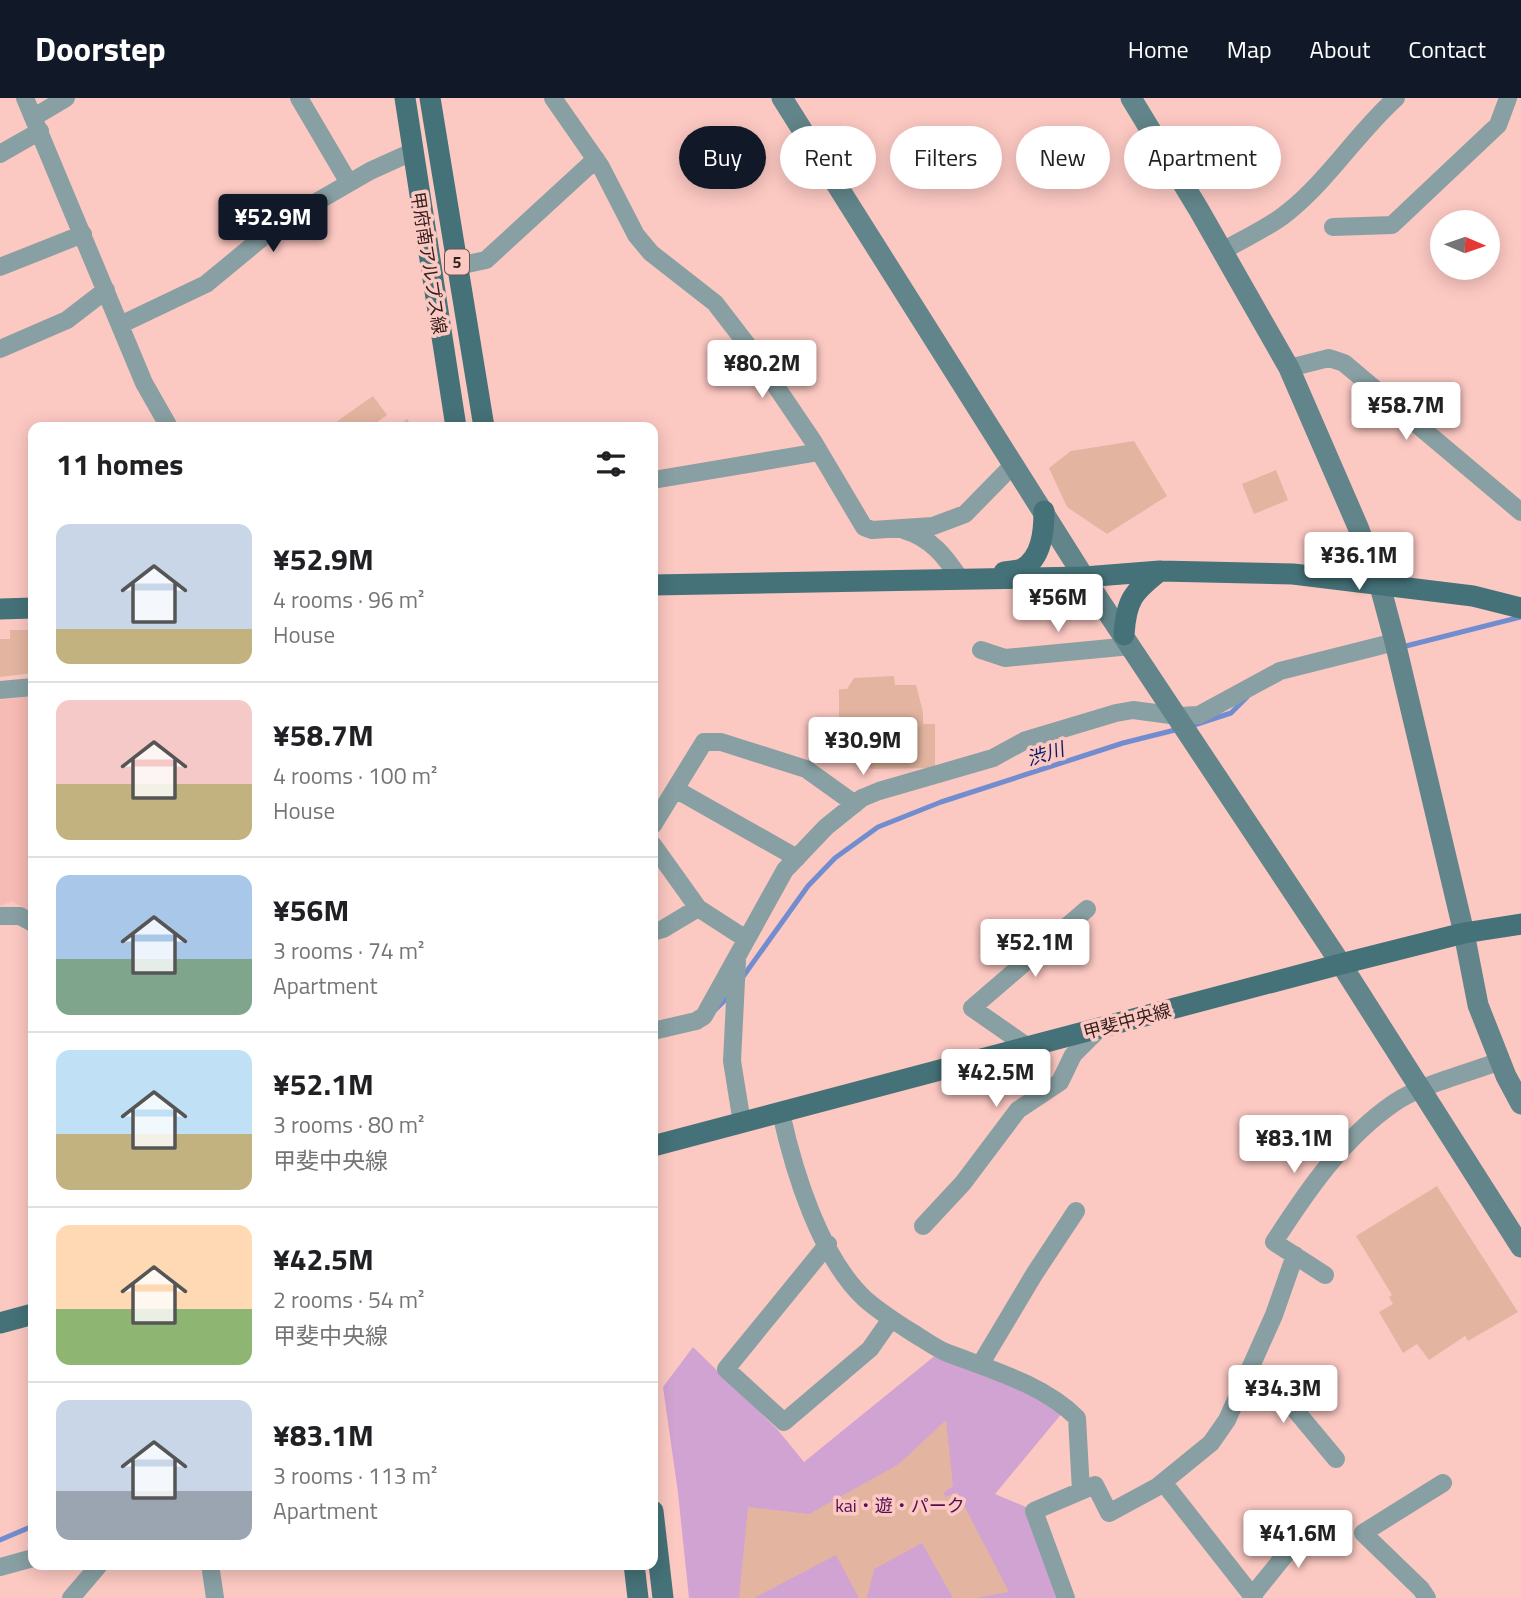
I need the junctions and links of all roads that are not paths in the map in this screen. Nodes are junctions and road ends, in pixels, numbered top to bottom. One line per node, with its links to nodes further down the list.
1 (25, 98): 11 (street)
2 (66, 98): 11 (street)
3 (299, 98): 15 (street)
4 (405, 98): 12 (main road, 甲府南アルプス線 / 5)
5 (430, 98): 19 (main road, 甲府南アルプス線 / 5)
6 (553, 98): 14 (street)
7 (782, 98): 29 (street)
8 (1131, 98): 18 (street)
9 (1396, 98): 18 (street)
10 (1508, 98): 16 (street)
11 (37, 124): 13 (street); 17 (street)
12 (412, 152): 15 (street); 26 (main road, 甲府南アルプス線 / 5)
13 (0, 154)
14 (596, 159): 19 (street); 28 (street)
15 (349, 183): 22 (street)
16 (1333, 227)
17 (83, 234): 20 (street); 21 (street)
18 (1223, 251): 24 (street)
19 (458, 266): 27 (main road, 甲府南アルプス線 / 5)
20 (0, 267)
21 (106, 290): 22 (street); 23 (street)
22 (120, 325): 25 (street)
23 (0, 349)
24 (1289, 368): 32 (street); 38 (street)
25 (166, 422)
26 (455, 422)
27 (483, 422)
28 (819, 452): 30 (street); 33 (street)
29 (1014, 464): 31 (street); 33 (street)
30 (658, 479)
31 (1044, 511): 35 (street); 36 (main road)
32 (1521, 512)
33 (897, 528): 36 (street)
34 (1160, 571): 35 (main road); 38 (main road); 42 (main road)
35 (1084, 576): 36 (main road); 42 (street)
36 (969, 578): 37 (main road)
37 (658, 585)
38 (1380, 586): 40 (main road); 43 (street)
39 (28, 608): 41 (main road)
40 (1521, 608)
41 (0, 609)
42 (1128, 640): 44 (street); 47 (street)
43 (1395, 642): 47 (street); 59 (street)
44 (981, 650)
45 (28, 687): 46 (street)
46 (0, 690)
47 (1178, 716): 49 (street); 61 (street)
48 (675, 789): 49 (street); 50 (street); 52 (street)
49 (855, 804): 52 (street)
50 (658, 817)
51 (658, 852): 53 (street)
52 (797, 858): 60 (street)
53 (698, 908): 58 (street); 60 (street)
54 (1087, 909): 64 (street)
55 (0, 916): 56 (street)
56 (28, 920)
57 (1521, 924): 59 (main road, 甲斐中央線)
58 (658, 930)
59 (1464, 933): 61 (main road, 甲斐中央線); 65 (street)
60 (742, 947): 63 (street); 69 (street)
61 (1341, 964): 62 (main road, 甲斐中央線); 66 (street)
62 (1101, 1027): 64 (main road, 甲斐中央線); 72 (street)
63 (658, 1030)
64 (1028, 1047): 68 (main road, 甲斐中央線)
65 (1500, 1061): 66 (street); 67 (street)
66 (1420, 1090): 74 (street); 75 (street)
67 (1521, 1104)
68 (781, 1112): 69 (main road, 甲斐中央線); 73 (street)
69 (741, 1123): 70 (main road, 甲斐中央線)
70 (658, 1145)
71 (1076, 1211): 80 (street)
72 (923, 1226)
73 (828, 1244): 79 (street); 79 (street)
74 (1521, 1247)
75 (1294, 1255): 76 (street); 81 (street)
76 (1325, 1275)
77 (28, 1314): 78 (main road)
78 (2, 1317)
79 (891, 1319): 80 (street)
80 (980, 1365): 85 (street)
81 (1250, 1371): 82 (street); 83 (street)
82 (1336, 1459)
83 (1163, 1482): 85 (street); 93 (street)
84 (1443, 1483): 99 (street)
85 (1081, 1491): 98 (street)
86 (1321, 1520): 93 (street)
87 (658, 1554): 97 (main road)
88 (28, 1559): 89 (street)
89 (0, 1567)
90 (95, 1570): 94 (street)
91 (211, 1570): 95 (street)
92 (635, 1570): 96 (main road)
93 (1253, 1597)
94 (71, 1598)
95 (215, 1598)
96 (638, 1598)
97 (663, 1598)
98 (1066, 1598)
99 (1427, 1598)

